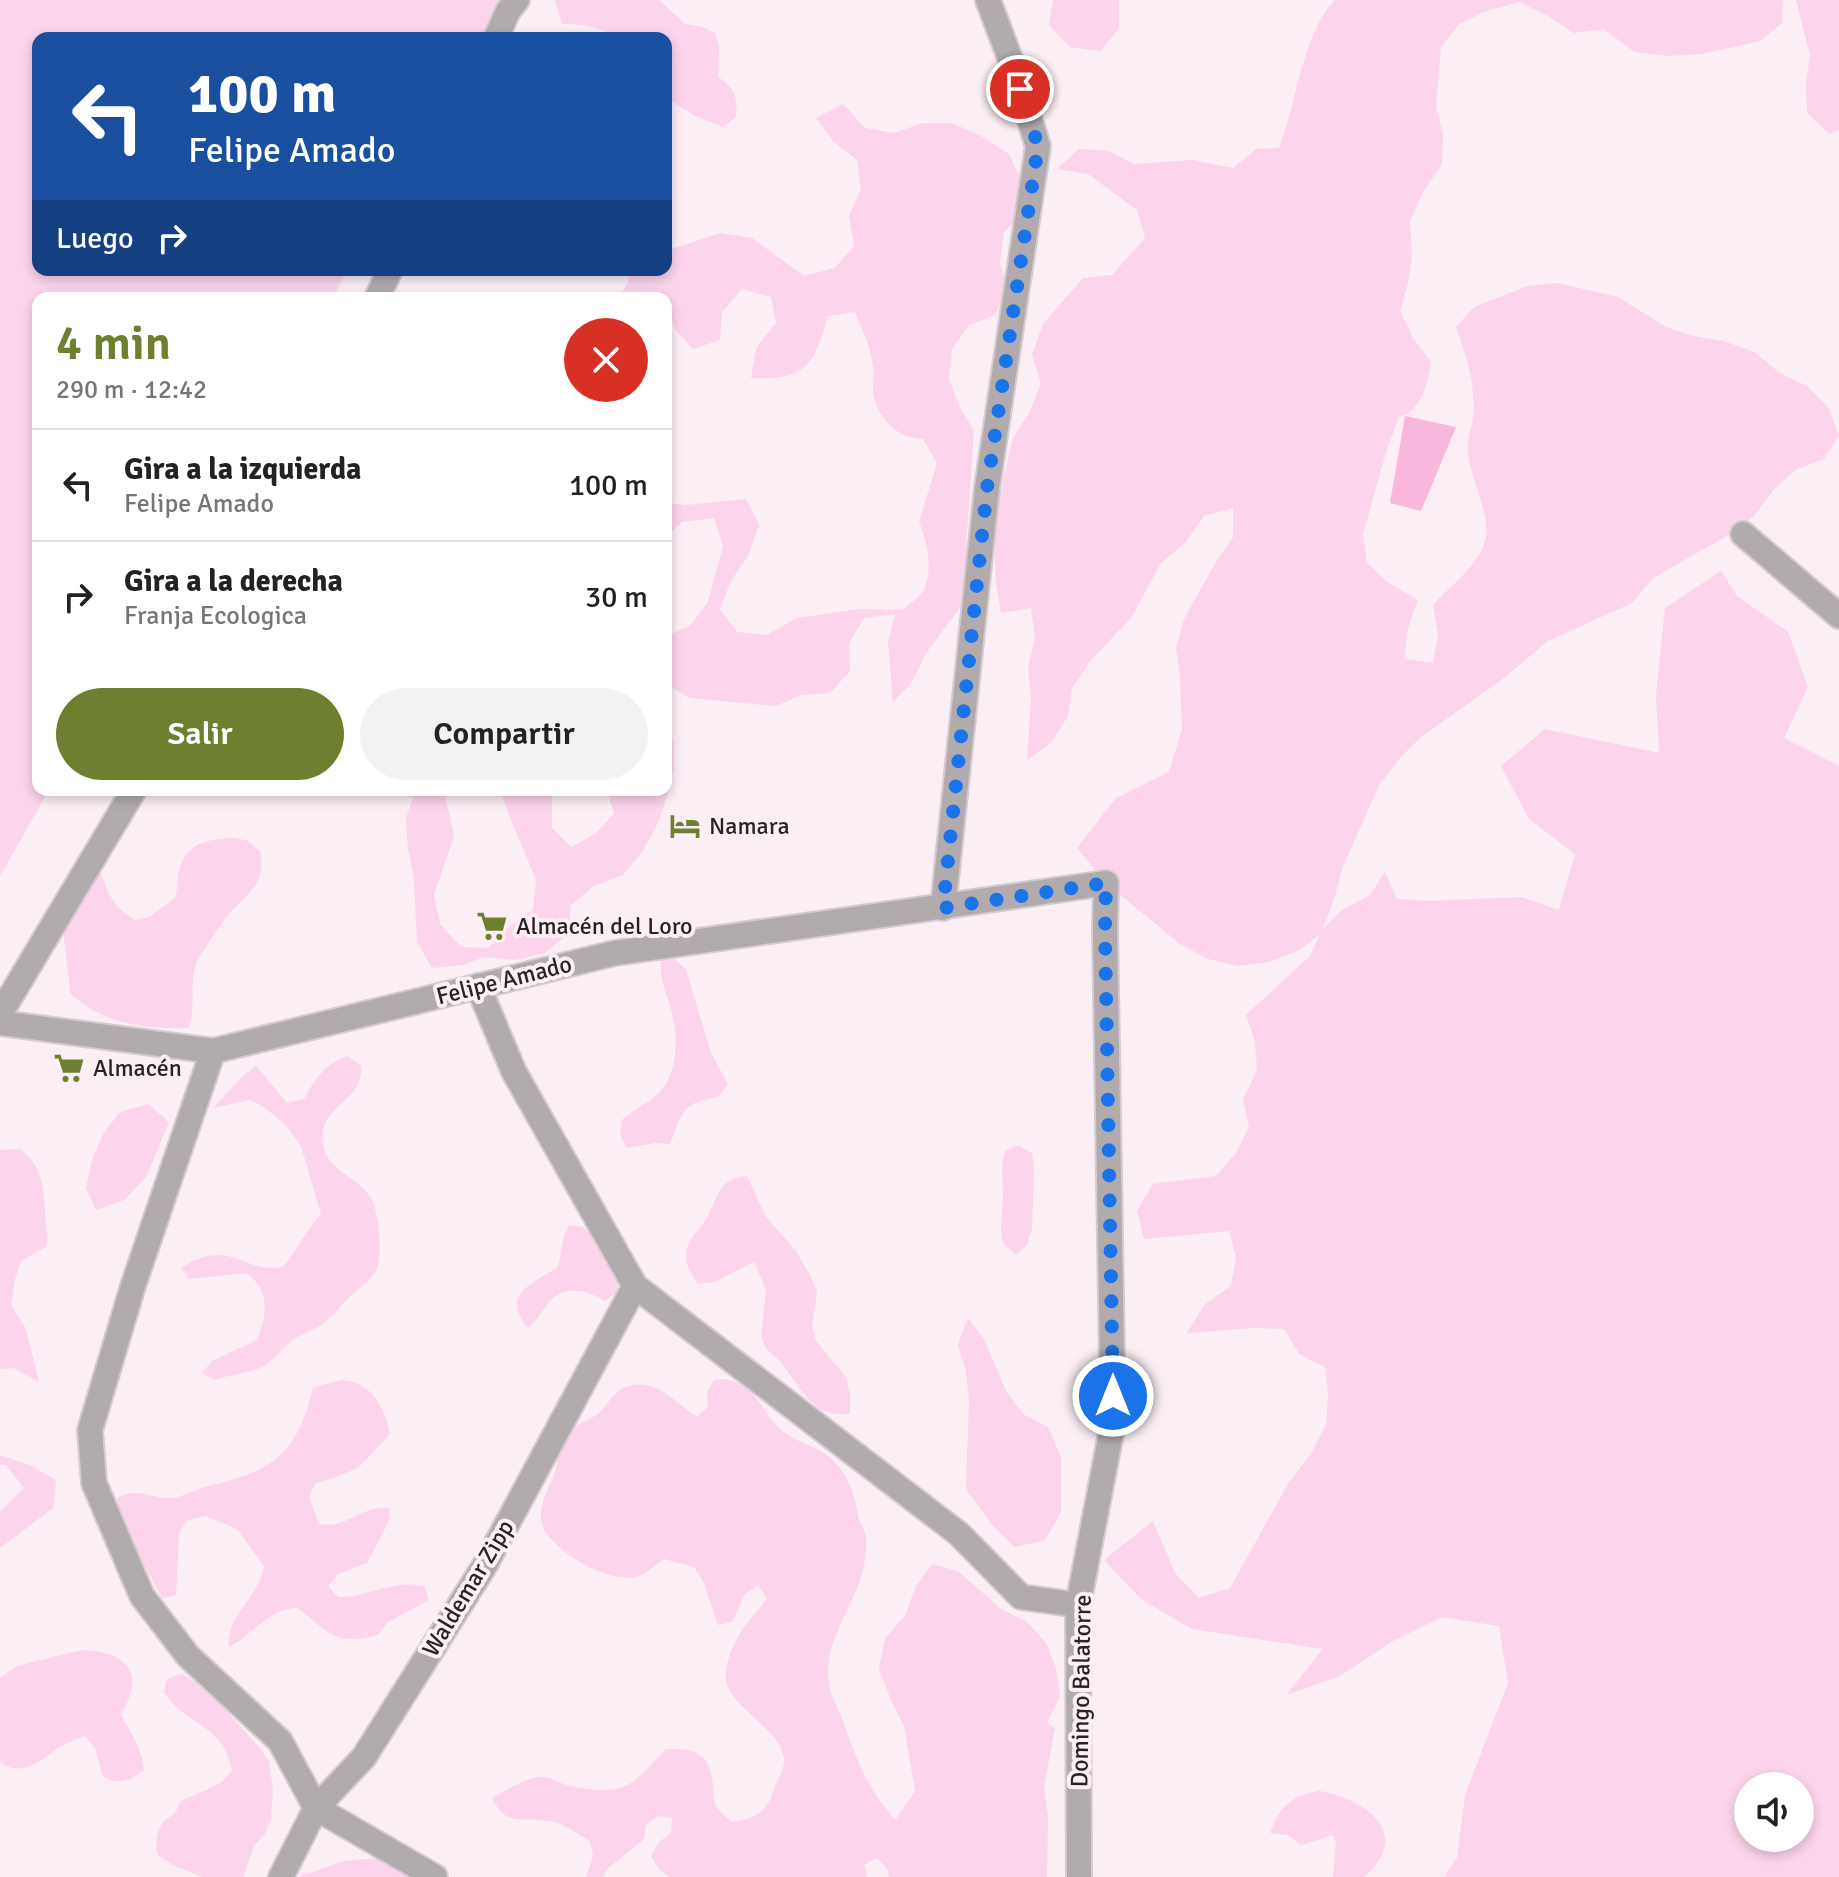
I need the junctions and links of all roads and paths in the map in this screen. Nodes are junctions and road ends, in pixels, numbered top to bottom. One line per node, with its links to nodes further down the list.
1 (517, 0): 3 (street)
2 (988, 0): 8 (street)
3 (499, 32)
4 (1743, 534): 5 (street)
5 (1839, 616)
6 (130, 796): 10 (street)
7 (1106, 883): 8 (street, Felipe Amado); 14 (street, Domingo Balatorre)
8 (943, 908): 9 (street, Felipe Amado)
9 (478, 986): 12 (street, Felipe Amado); 13 (street)
10 (0, 1014)
11 (0, 1023): 12 (street, Felipe Amado)
12 (213, 1051): 15 (street)
13 (635, 1286): 14 (street); 15 (street, Waldemar Zipp)
14 (1078, 1605): 18 (street, Domingo Balatorre)
15 (316, 1808): 16 (street, Waldemar Zipp); 17 (street)
16 (281, 1877)
17 (435, 1877)
18 (1079, 1877)

